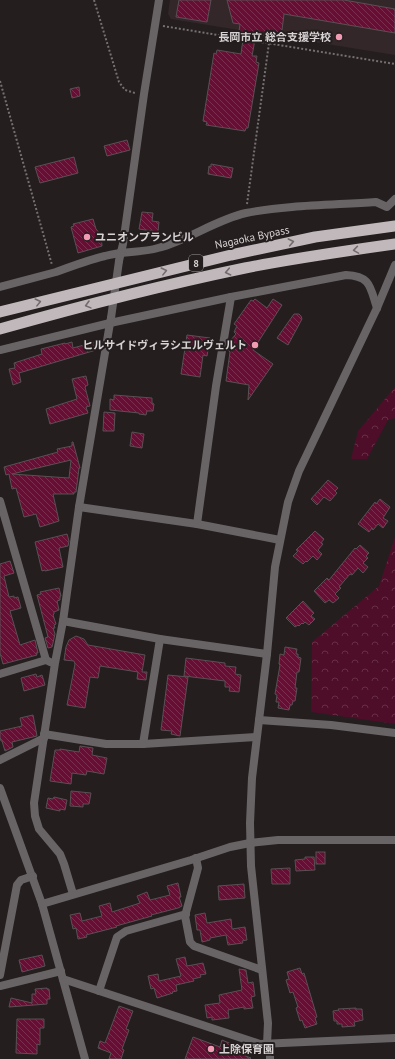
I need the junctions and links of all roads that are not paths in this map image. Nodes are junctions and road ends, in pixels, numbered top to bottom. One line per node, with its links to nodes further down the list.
1 (160, 0): 5 (street)
2 (395, 199): 5 (street)
3 (395, 226): 10 (highway, Nagaoka Bypass / 8, one-way to 3)
4 (395, 244): 12 (highway, 8, one-way to 12)
5 (121, 252): 7 (street); 11 (street)
6 (395, 265): 9 (street)
7 (0, 287)
8 (231, 297): 9 (street); 11 (street); 16 (street)
9 (377, 308): 17 (street)
10 (0, 312)
11 (111, 321): 13 (street); 15 (street)
12 (0, 329)
13 (0, 350)
14 (0, 501): 21 (street)
15 (79, 507): 16 (street); 18 (street)
16 (197, 524): 17 (street)
17 (280, 540): 20 (street)
18 (63, 621): 19 (street); 22 (street)
19 (160, 639): 20 (street); 28 (street)
20 (267, 654): 24 (street)
21 (46, 660): 22 (street); 23 (street)
22 (55, 663): 26 (street)
23 (0, 674)
24 (259, 720): 25 (street); 27 (street)
25 (395, 733)
26 (44, 736): 28 (street); 29 (street); 35 (street)
27 (256, 737): 28 (street); 32 (street)
28 (142, 744)
29 (0, 760)
30 (0, 788): 34 (street)
31 (395, 840): 32 (street)
32 (250, 843): 33 (street); 38 (street)
33 (196, 858): 35 (street); 37 (street)
34 (33, 876): 36 (street); 40 (street)
35 (73, 894): 36 (street)
36 (42, 904): 39 (street)
37 (186, 914): 38 (street); 43 (street)
38 (262, 970): 45 (street)
39 (61, 971): 41 (street); 42 (street)
40 (0, 975)
41 (63, 980): 43 (street); 46 (street)
42 (0, 986)
43 (99, 991): 45 (street)
44 (395, 1038): 45 (street)
45 (267, 1044): 47 (street)
46 (85, 1059)
47 (270, 1059)

